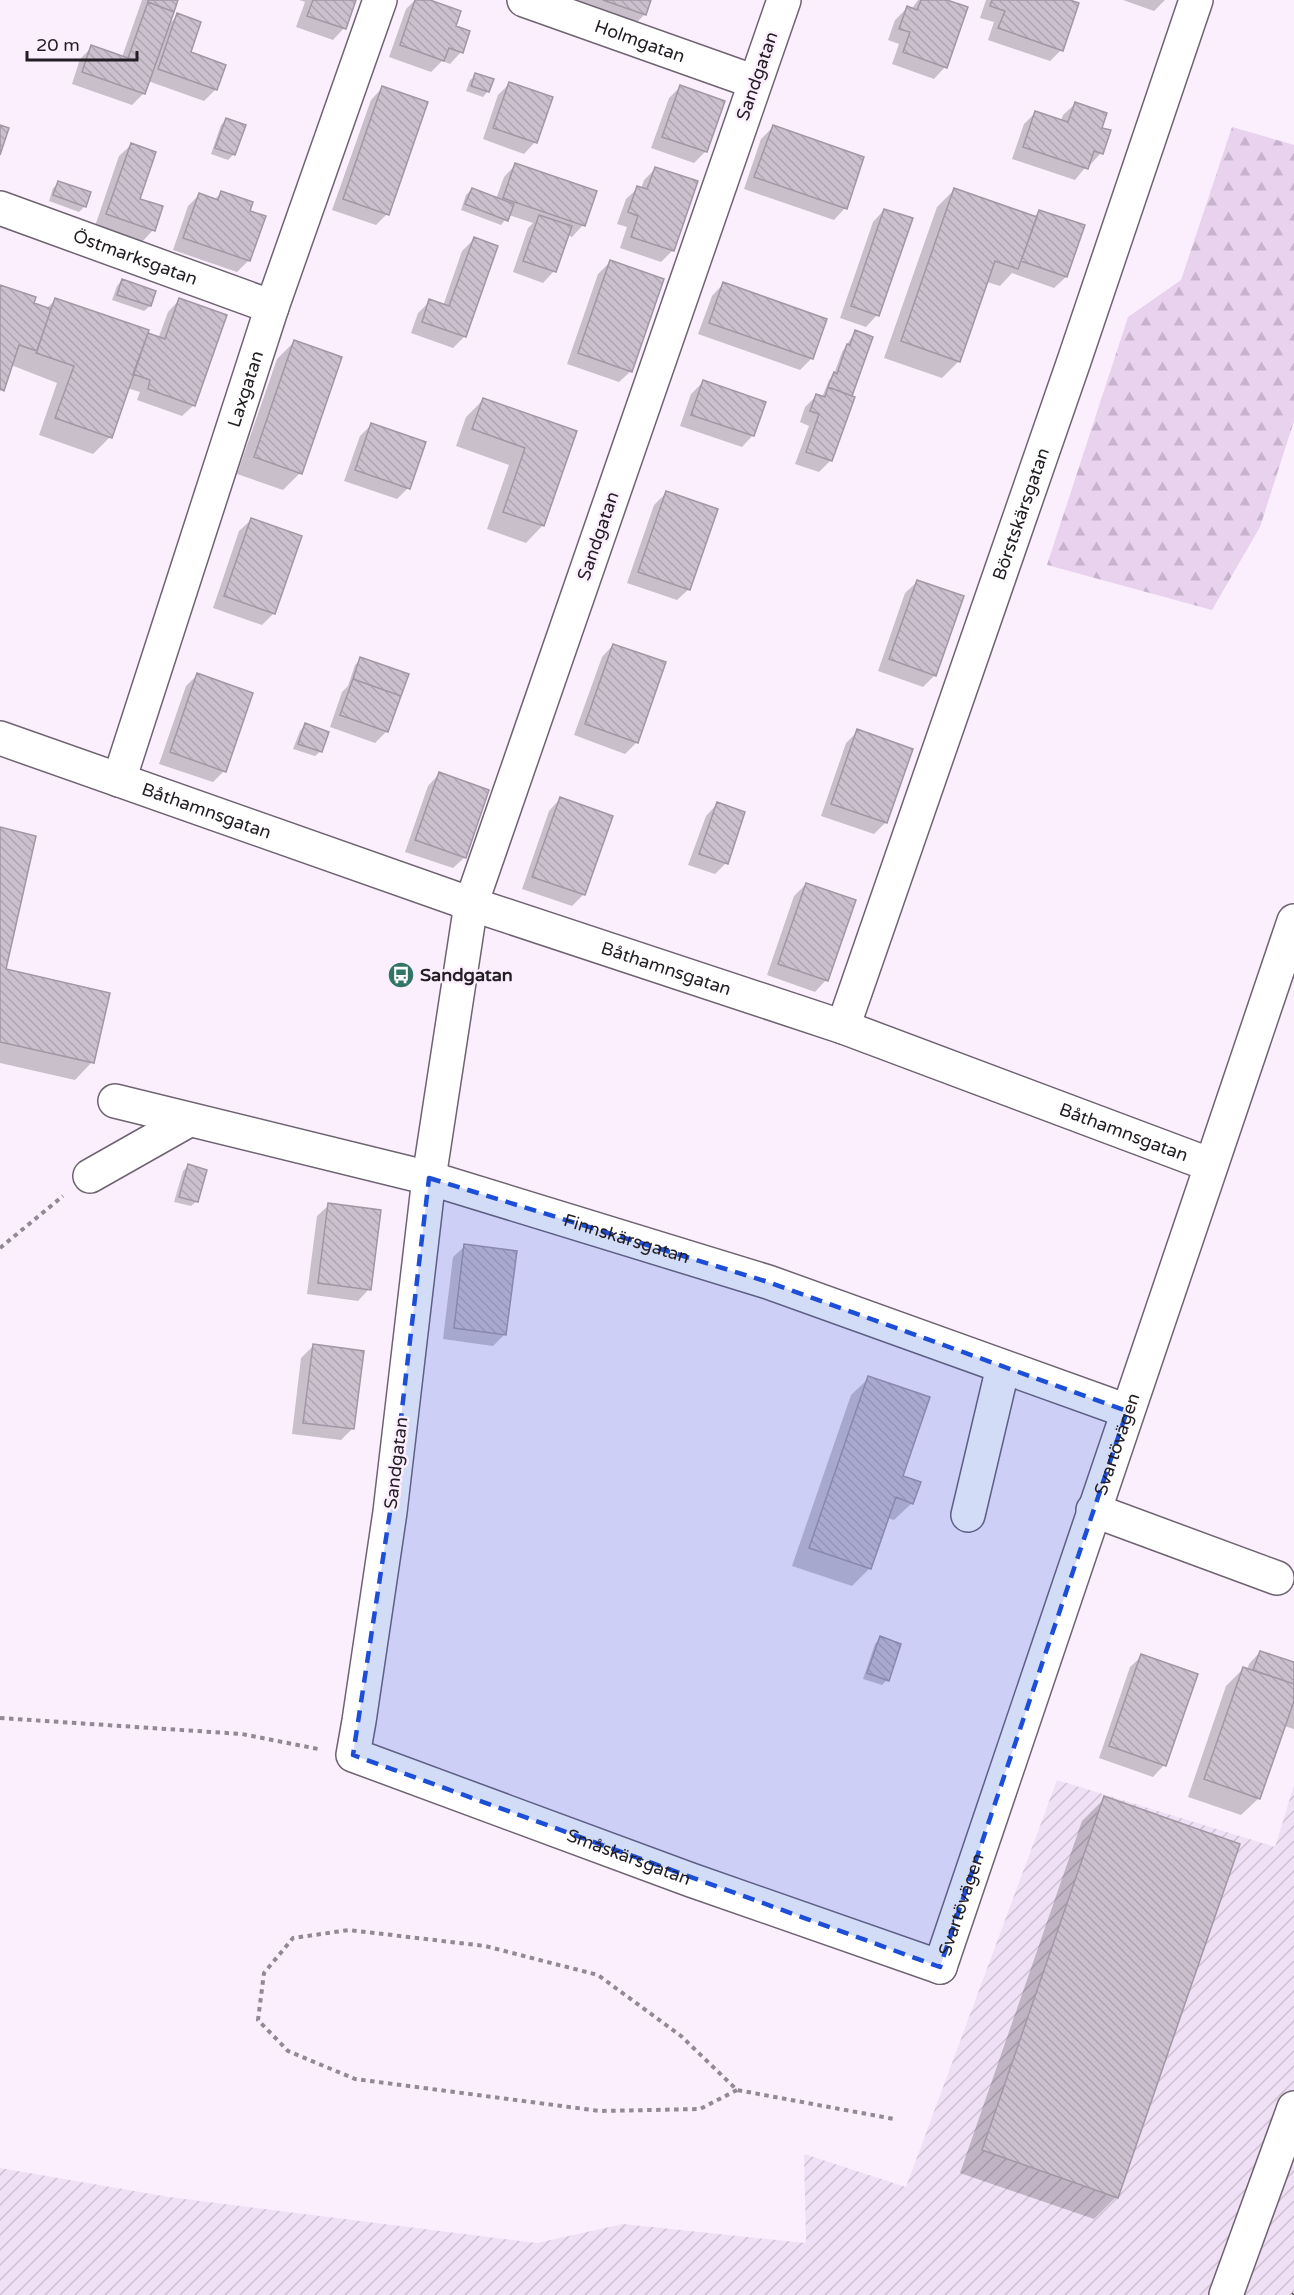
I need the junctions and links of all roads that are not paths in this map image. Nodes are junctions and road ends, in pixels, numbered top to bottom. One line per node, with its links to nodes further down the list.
1 (380, 0): 7 (street, Laxgatan)
2 (524, 0): 5 (street, Holmgatan)
3 (784, 0): 5 (street, Sandgatan)
4 (1196, 0): 12 (street, Börstskärsgatan)
5 (755, 82): 10 (street, Sandgatan)
6 (0, 208): 7 (street, Östmarksgatan)
7 (272, 307): 9 (street, Laxgatan)
8 (0, 738): 9 (street, Båthamnsgatan)
9 (119, 780): 10 (street, Båthamnsgatan)
10 (471, 904): 12 (street, Båthamnsgatan); 17 (street, Sandgatan)
11 (1294, 921): 15 (street, Svartövägen)
12 (843, 1027): 15 (street, Båthamnsgatan)
13 (115, 1101): 14 (street, Finnskärsgatan)
14 (189, 1120): 16 (street); 17 (street, Finnskärsgatan)
15 (1211, 1166): 19 (street, Svartövägen)
16 (90, 1176)
17 (429, 1178): 18 (street, Finnskärsgatan); 23 (street, Sandgatan)
18 (1003, 1367): 19 (street, Finnskärsgatan); 21 (street)
19 (1127, 1411): 20 (street, Svartövägen)
20 (1093, 1510): 22 (street); 24 (street, Svartövägen)
21 (968, 1515)
22 (1277, 1578)
23 (352, 1755): 24 (street, Småskärsgatan)
24 (940, 1967)
25 (1294, 2108): 26 (street)
26 (1226, 2295)

